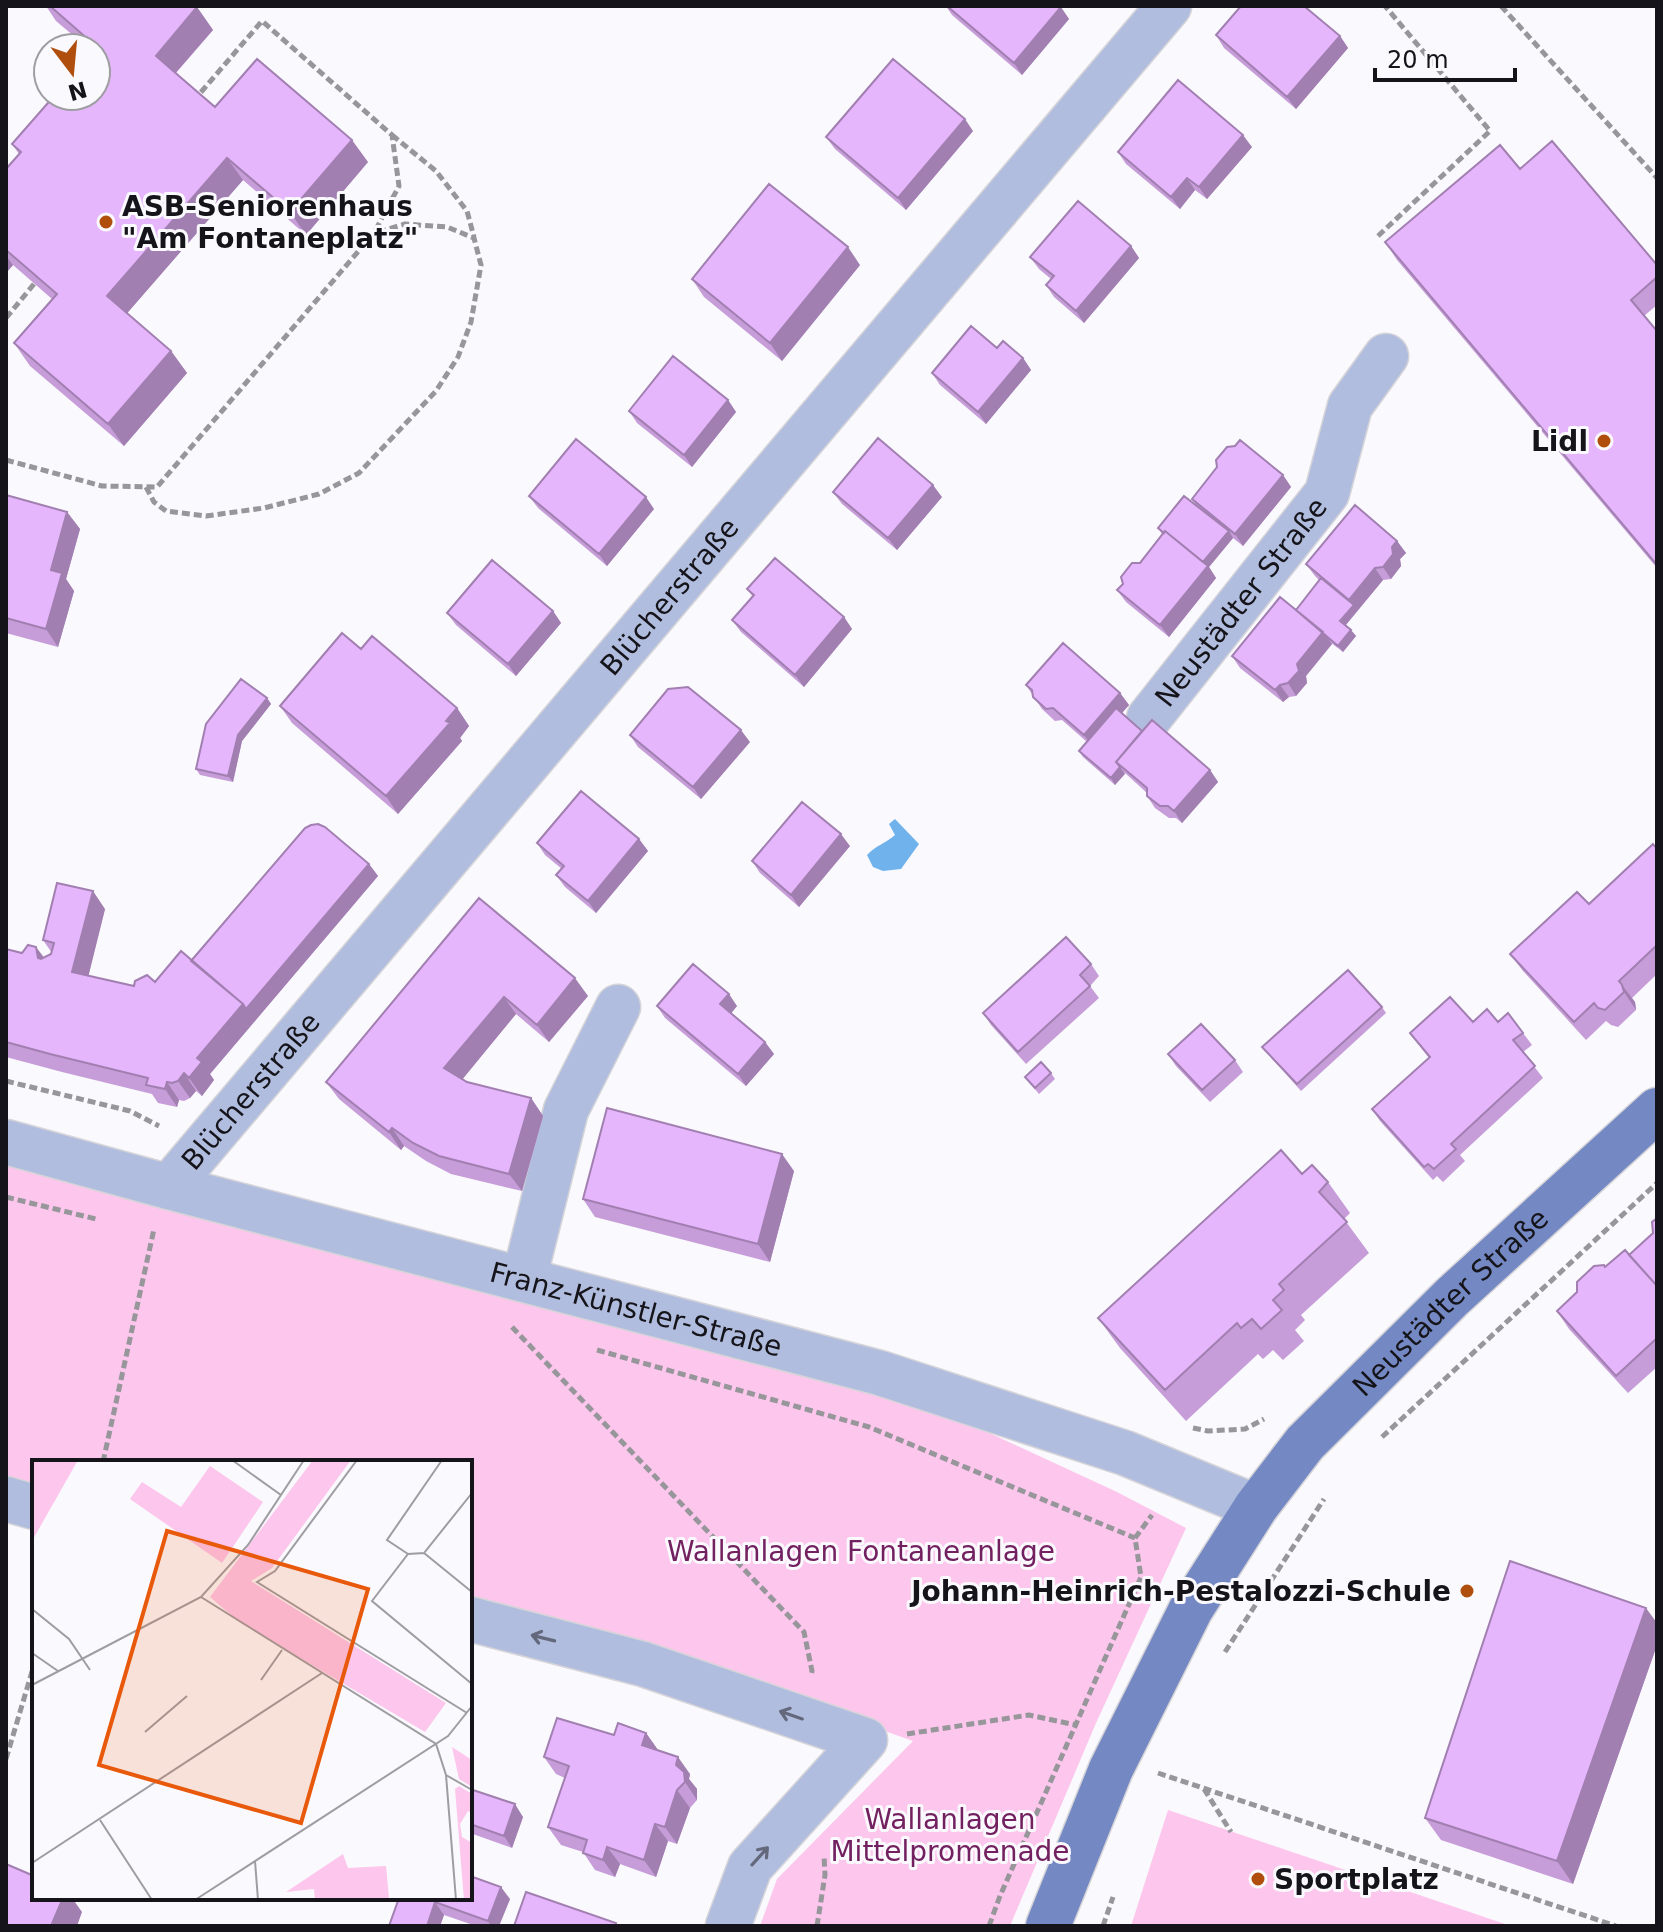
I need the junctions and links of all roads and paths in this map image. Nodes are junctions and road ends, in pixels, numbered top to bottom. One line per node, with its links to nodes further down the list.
1 (1169, 6): 20 (street, Blücherstraße)
2 (1385, 6): 8 (path)
3 (1501, 6): 6 (path)
4 (195, 99): 5 (path)
5 (392, 135): 7 (path); 9 (path)
6 (1657, 178)
7 (374, 233): 9 (path); 14 (path)
8 (1378, 236)
9 (474, 238): 14 (path)
10 (34, 284): 11 (path)
11 (6, 318)
12 (1386, 356): 15 (street, Neustädter Straße)
13 (6, 460): 14 (path)
14 (146, 487)
15 (1149, 718)
16 (618, 1007): 25 (street)
17 (1657, 1110): 33 (main road, Neustädter Straße)
18 (6, 1142): 20 (street, Franz-Künstler-Straße)
19 (1657, 1183): 28 (path)
20 (169, 1187): 23 (path); 25 (street, Franz-Künstler-Straße)
21 (6, 1197): 22 (path)
22 (109, 1222)
23 (153, 1232): 24 (path); 29 (path)
24 (167, 1236)
25 (524, 1279): 33 (street, Franz-Künstler-Straße)
26 (527, 1331): 37 (path)
27 (586, 1347): 38 (path)
28 (1373, 1445)
29 (103, 1460)
30 (1331, 1489): 35 (path)
31 (6, 1499): 32 (street)
32 (32, 1506)
33 (1256, 1507): 46 (main road, Neustädter Straße)
34 (472, 1620): 37 (street, one-way to 34)
35 (1223, 1655)
36 (32, 1672): 40 (path)
37 (801, 1718): 39 (street)
38 (1076, 1725): 39 (path); 45 (path)
39 (865, 1740): 44 (street, one-way to 39)
40 (6, 1759)
41 (1157, 1773): 42 (path)
42 (1204, 1789): 43 (path); 47 (path)
43 (1231, 1832)
44 (728, 1926)
45 (989, 1926)
46 (1048, 1926)
47 (1616, 1926)

